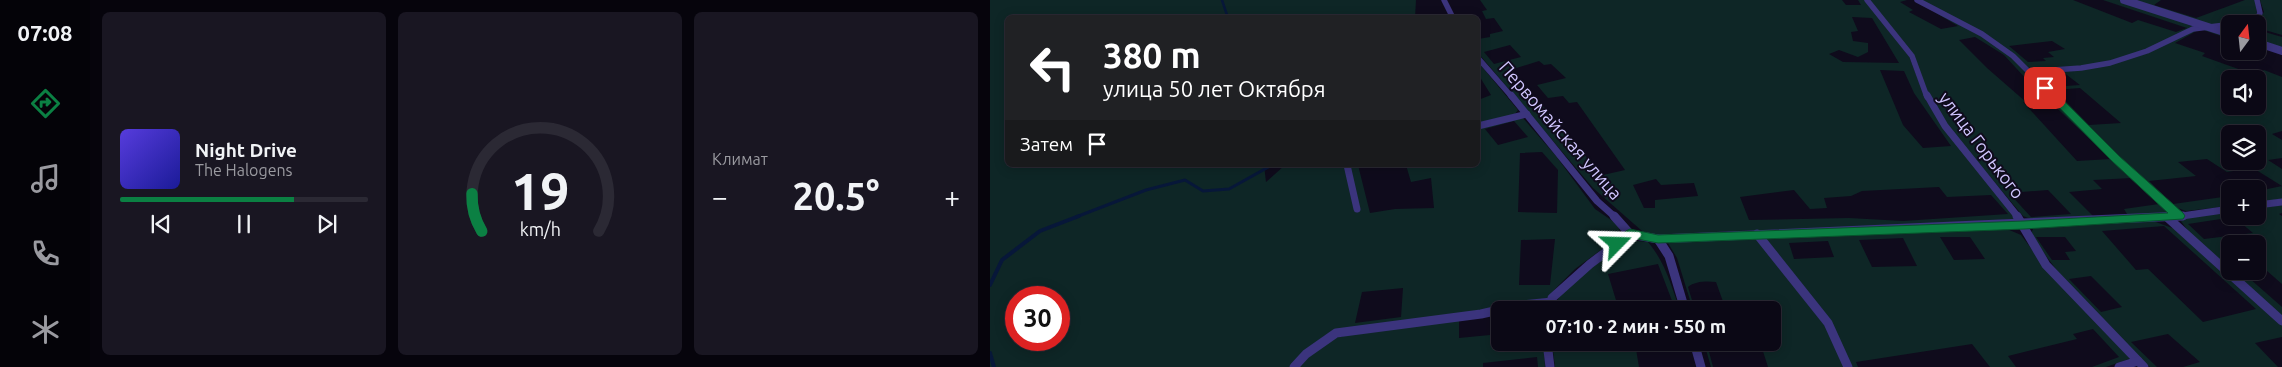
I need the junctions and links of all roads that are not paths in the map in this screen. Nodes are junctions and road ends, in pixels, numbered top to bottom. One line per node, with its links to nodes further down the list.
1 (1444, 0): 6 (street)
2 (1867, 0): 22 (street, улица Горького)
3 (1917, 0): 12 (street)
4 (2124, 0): 7 (street)
5 (2257, 0): 7 (street)
6 (1452, 15)
7 (2206, 26): 8 (street); 12 (street)
8 (2221, 31)
9 (2266, 46): 10 (street)
10 (2282, 51)
11 (1480, 60): 13 (street, Первомайская улица)
12 (2031, 74): 20 (street)
13 (1527, 114): 14 (street); 23 (street, Первомайская улица)
14 (1480, 126)
15 (1347, 167): 18 (street)
16 (2282, 202): 17 (street)
17 (2266, 204)
18 (1357, 209)
19 (2221, 210): 20 (street)
20 (2178, 216): 21 (street)
21 (2168, 218): 22 (street); 29 (street)
22 (2024, 225): 24 (street); 32 (street, улица Горького)
23 (1630, 234): 25 (street); 26 (street)
24 (1757, 234): 25 (street); 36 (street)
25 (1658, 239): 27 (street)
26 (1552, 301)
27 (1683, 301)
28 (1491, 312): 33 (street)
29 (2282, 321)
30 (1548, 351): 34 (street)
31 (1697, 351): 35 (street)
32 (2141, 364): 37 (street)
33 (1294, 367)
34 (1550, 367)
35 (1701, 367)
36 (1848, 367)
37 (2119, 367)

